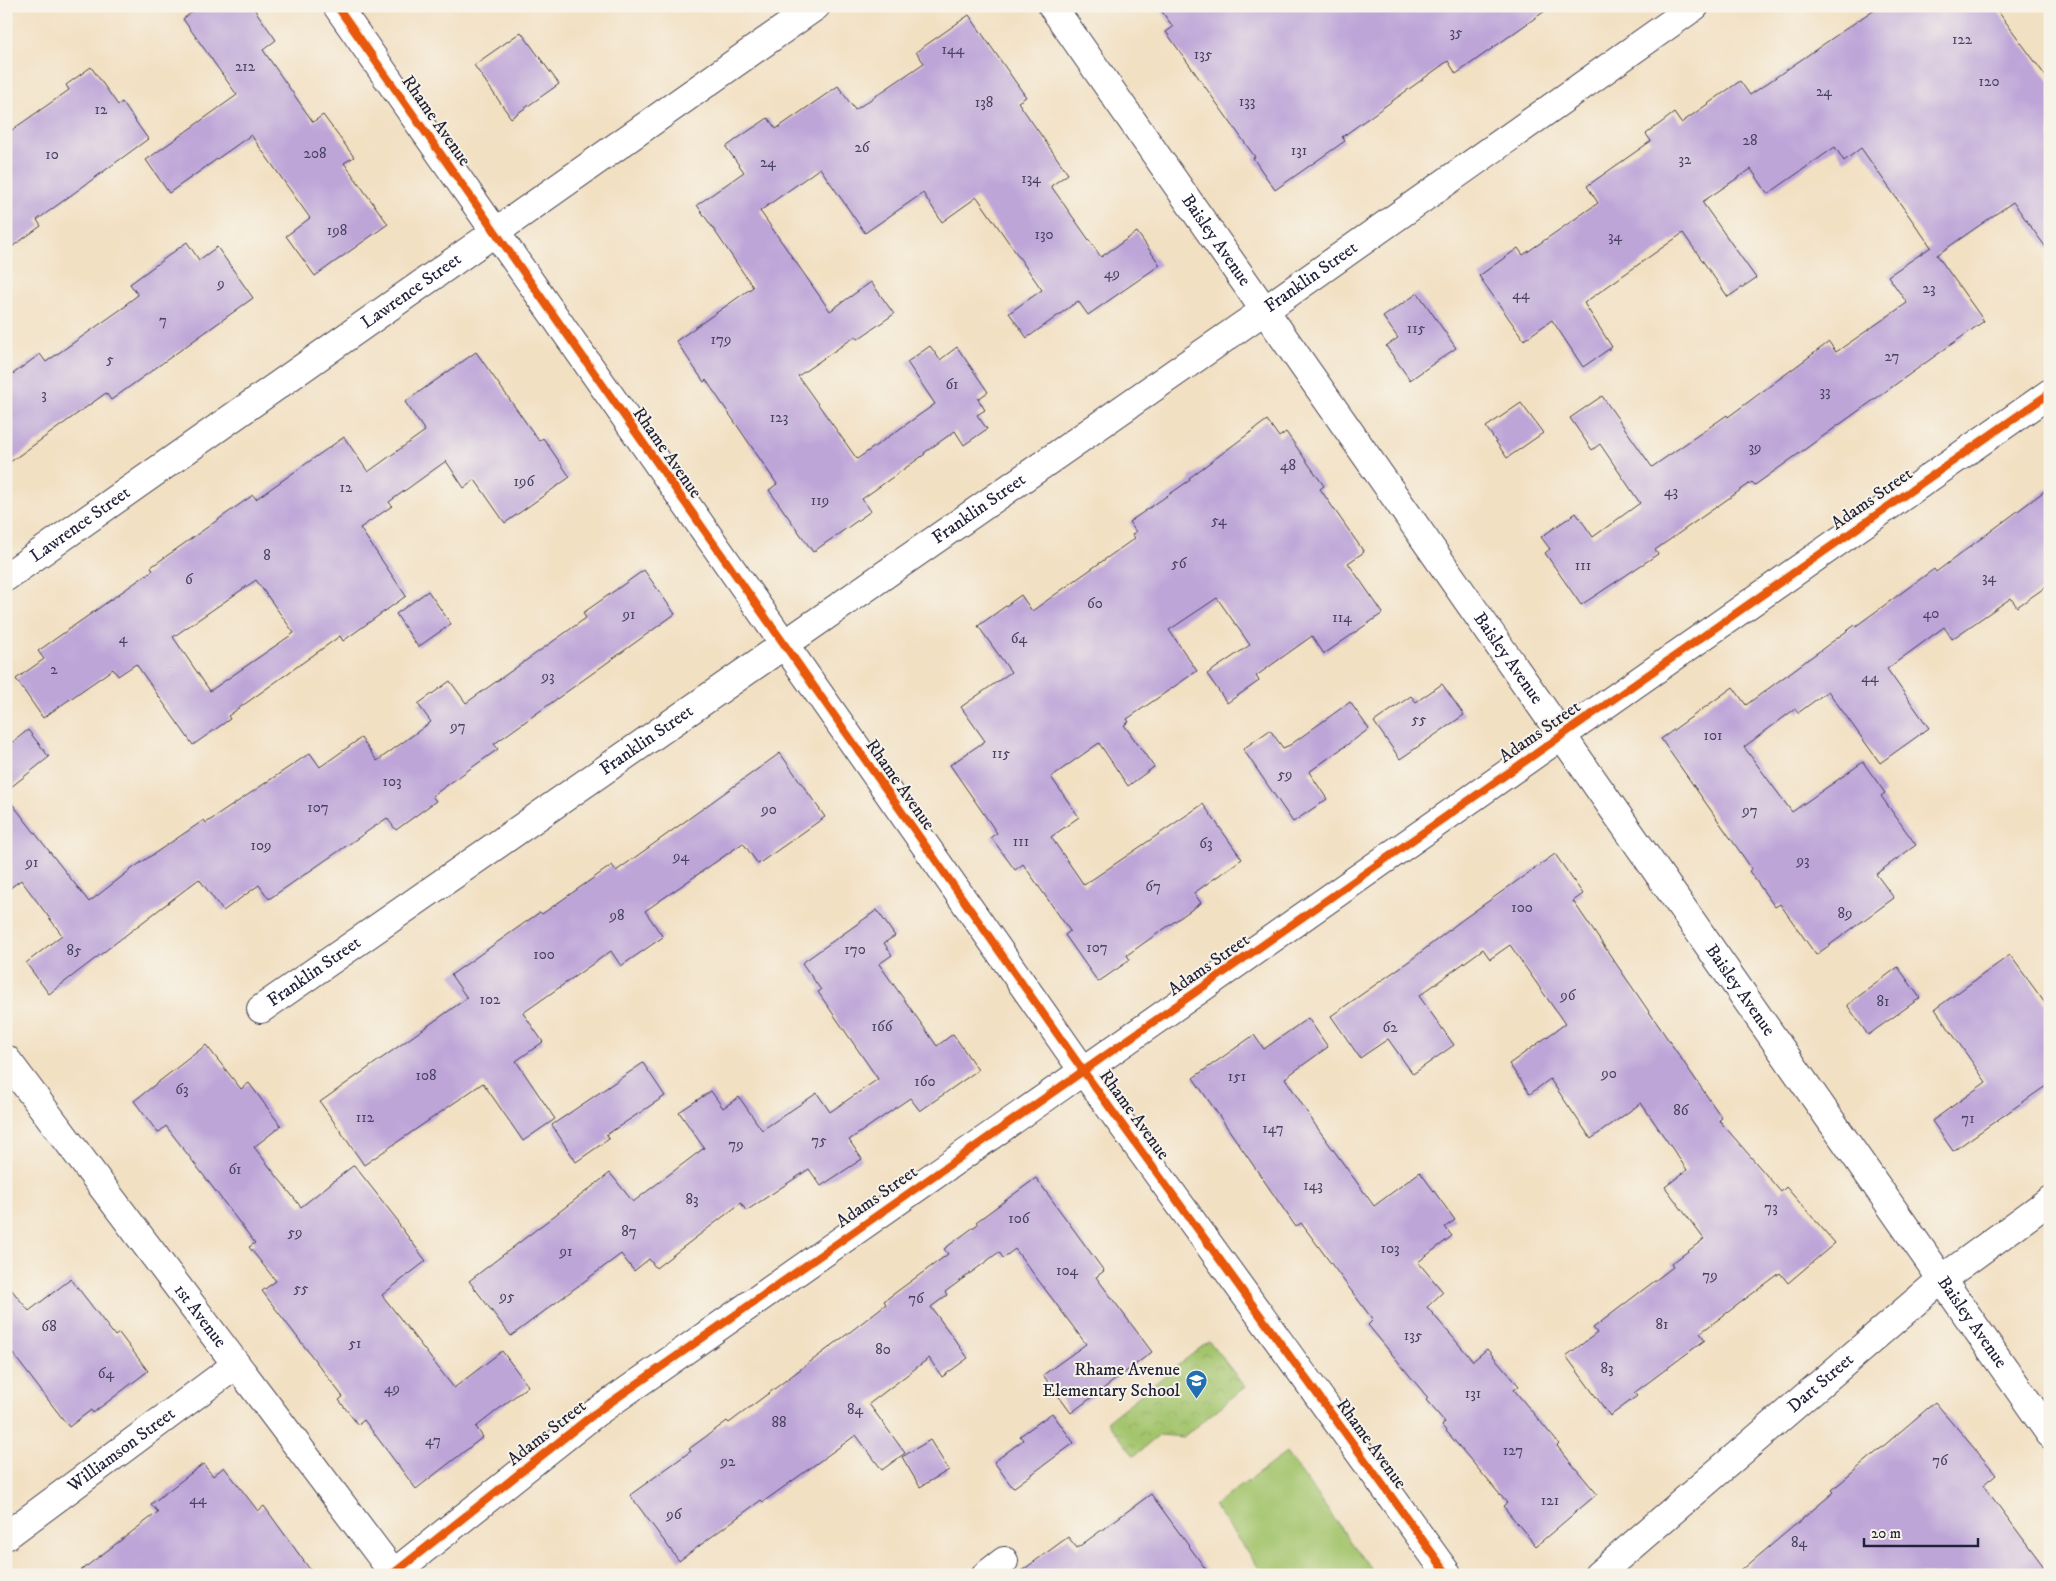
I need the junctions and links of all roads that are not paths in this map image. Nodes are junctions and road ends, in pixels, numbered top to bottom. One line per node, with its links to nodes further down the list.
1 (337, 6): 5 (street, Rhame Avenue)
2 (816, 6): 5 (street, Lawrence Street)
3 (1052, 6): 6 (street, Baisley Avenue)
4 (1695, 6): 6 (street, Franklin Street)
5 (495, 233): 8 (street, Lawrence Street); 9 (street, Rhame Avenue)
6 (1265, 310): 9 (street, Franklin Street); 10 (street, Baisley Avenue)
7 (2050, 393): 10 (street, Adams Street)
8 (6, 576)
9 (783, 645): 11 (street, Franklin Street); 13 (street, Rhame Avenue)
10 (1562, 735): 13 (street, Adams Street); 15 (street, Baisley Avenue)
11 (261, 1009)
12 (6, 1059): 16 (street, 1st Avenue)
13 (1084, 1072): 19 (street, Adams Street); 20 (street, Rhame Avenue)
14 (2050, 1200): 15 (street, Dart Street)
15 (1942, 1279): 17 (street, Baisley Avenue); 21 (street, Dart Street)
16 (236, 1365): 18 (street, Williamson Street); 19 (street, 1st Avenue)
17 (2050, 1434)
18 (6, 1536)
19 (395, 1574)
20 (1448, 1575)
21 (1598, 1575)

